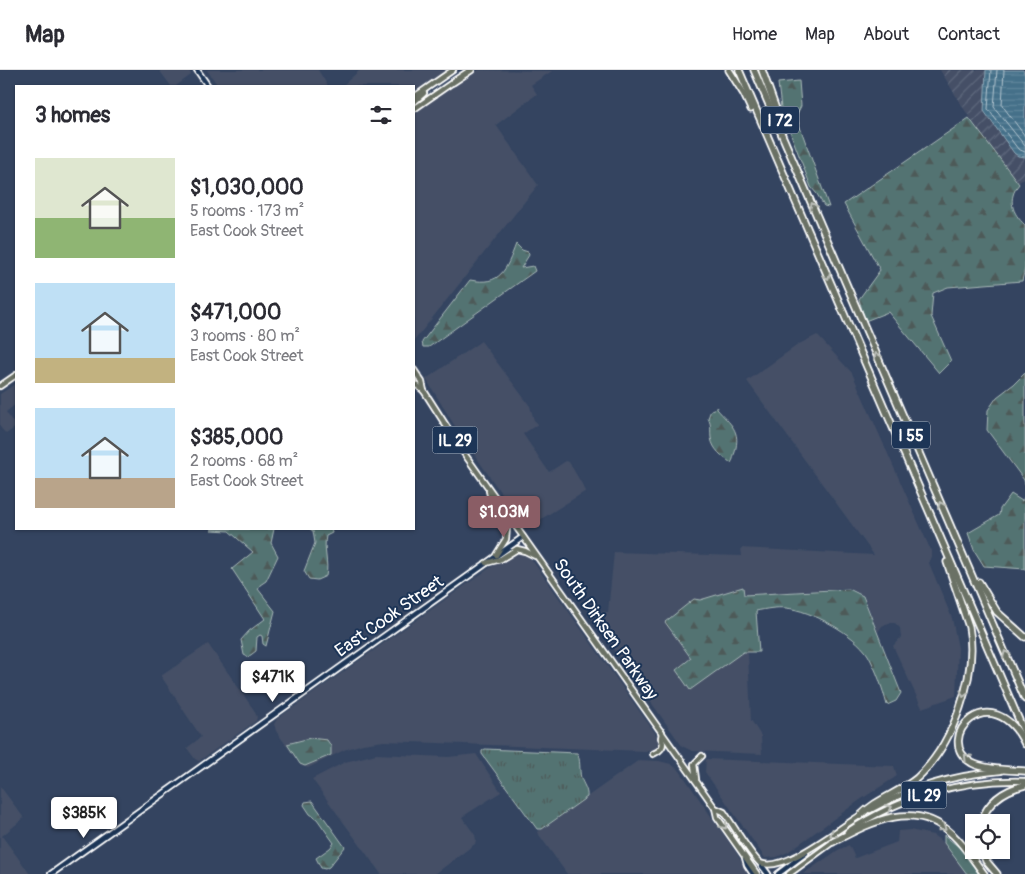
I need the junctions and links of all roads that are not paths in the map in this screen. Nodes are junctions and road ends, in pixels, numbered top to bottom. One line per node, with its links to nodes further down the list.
1 (197, 70): 9 (street)
2 (453, 70): 10 (main road)
3 (471, 70): 8 (highway)
4 (729, 70): 14 (highway)
5 (739, 70): 14 (highway, I 55)
6 (754, 70): 15 (highway, I 55)
7 (762, 70): 15 (highway, I 72)
8 (453, 82): 13 (main road)
9 (207, 85)
10 (428, 87): 11 (main road); 12 (main road)
11 (415, 96)
12 (415, 101)
13 (415, 108)
14 (771, 146): 22 (highway, I 55, one-way to 22)
15 (797, 171): 24 (highway, I 55, one-way to 15)
16 (415, 372): 20 (main road, South Dirksen Parkway / IL 29)
17 (15, 376): 19 (main road)
18 (415, 384): 20 (main road, South Dirksen Parkway / IL 29)
19 (0, 386)
20 (424, 391): 21 (main road, South Dirksen Parkway / IL 29)
21 (488, 487): 23 (main road, South Dirksen Parkway / IL 29); 25 (main road)
22 (930, 513): 31 (highway, I 55); 42 (highway, one-way to 42)
23 (523, 537): 25 (street, East Cook Street); 26 (main road, South Dirksen Parkway / IL 29)
24 (956, 539): 28 (highway); 29 (highway, I 55, one-way to 24)
25 (496, 555): 27 (street, East Cook Street)
26 (537, 557): 27 (main road); 30 (main road, South Dirksen Parkway / IL 29)
27 (486, 563): 47 (street, East Cook Street)
28 (1025, 637)
29 (1025, 699)
30 (662, 732): 33 (main road); 38 (main road, South Dirksen Parkway / IL 29)
31 (1025, 734)
32 (1025, 744): 35 (highway, one-way to 32)
33 (653, 754)
34 (702, 756): 38 (main road)
35 (1012, 770): 36 (highway, IL 29); 42 (main road, IL 29)
36 (1025, 771)
37 (1025, 781): 43 (main road, IL 29, one-way to 37)
38 (697, 783): 40 (main road, South Dirksen Parkway / IL 29)
39 (1025, 785): 41 (highway)
40 (716, 808): 46 (main road, South Dirksen Parkway / IL 29); 48 (main road, South Dirksen Parkway / IL 29, one-way to 48)
41 (986, 814)
42 (860, 816): 44 (main road, IL 29, one-way to 44)
43 (833, 842): 51 (main road, IL 29); 52 (highway, one-way to 52)
44 (806, 854): 46 (main road, IL 29); 50 (street)
45 (985, 859): 53 (highway)
46 (759, 862): 49 (street, South Dirksen Parkway / IL 29)
47 (51, 874)
48 (755, 874)
49 (768, 874)
50 (778, 874)
51 (789, 874)
52 (984, 874)
53 (997, 874)

